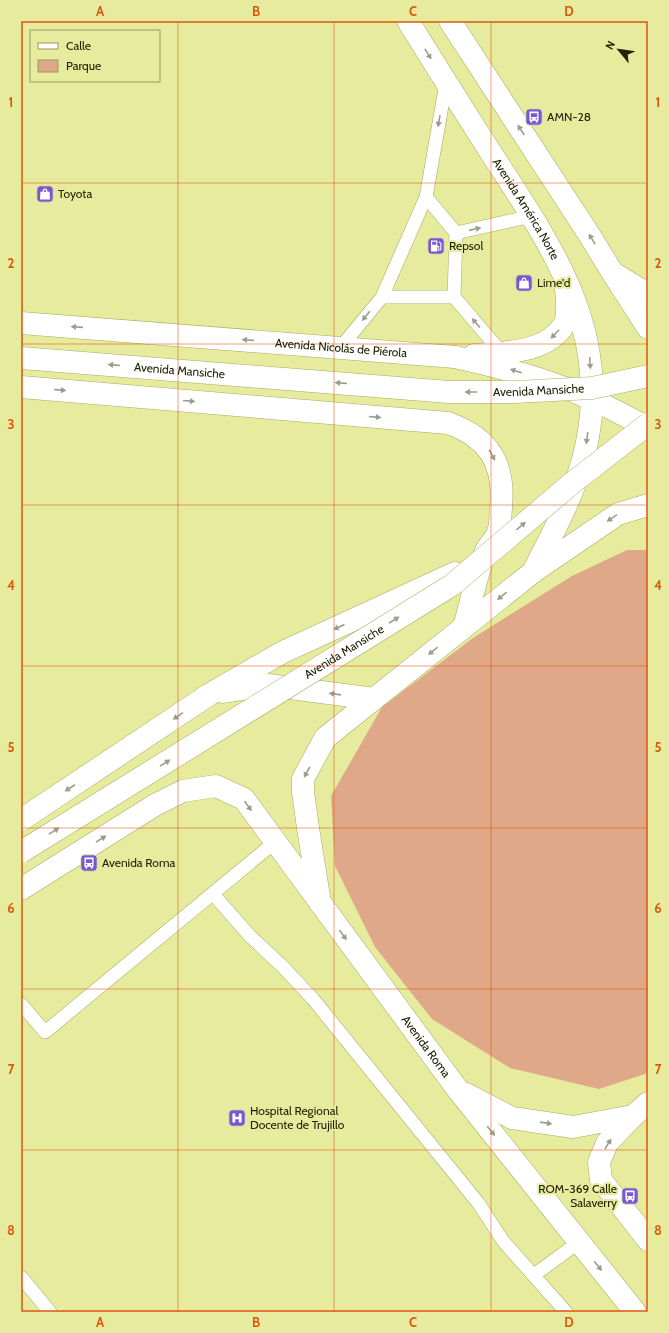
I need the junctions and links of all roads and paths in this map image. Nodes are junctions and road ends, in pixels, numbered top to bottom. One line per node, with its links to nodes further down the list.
1 (408, 21): 3 (main road, Avenida América Norte, one-way to 3)
2 (450, 21): 8 (main road, one-way to 2)
3 (446, 83): 4 (lane, one-way to 4); 5 (main road, Avenida América Norte)
4 (426, 197): 6 (lane); 10 (lane)
5 (532, 216): 6 (lane, one-way to 5); 7 (main road, Avenida América Norte)
6 (456, 233): 11 (lane)
7 (564, 272): 15 (main road, one-way to 15); 20 (main road, Avenida América Norte, one-way to 20)
8 (612, 272): 9 (main road); 13 (main road)
9 (648, 294)
10 (382, 297): 11 (lane); 14 (lane, one-way to 14)
11 (454, 297): 15 (lane, one-way to 11)
12 (21, 323): 14 (main road, Avenida Nicolás de Piérola, one-way to 12)
13 (648, 328)
14 (341, 347): 16 (main road, Avenida Nicolás de Piérola)
15 (501, 352): 16 (main road)
16 (455, 357): 20 (main road, Avenida Nicolás de Piérola, one-way to 16)
17 (21, 358): 18 (main road, Avenida Mansiche, one-way to 17, bridge)
18 (648, 376)
19 (21, 387): 24 (main road, one-way to 24)
20 (592, 399): 22 (main road, Avenida Nicolás de Piérola); 25 (main road, Avenida América Norte, one-way to 25)
21 (648, 424): 31 (main road, Avenida Mansiche, one-way to 21, bridge)
22 (648, 428)
23 (648, 505): 25 (main road, one-way to 25)
24 (486, 552): 26 (main road); 27 (main road, Avenida Mansiche, one-way to 27)
25 (533, 572): 26 (main road, one-way to 26)
26 (464, 627): 28 (main road, one-way to 28)
27 (210, 694): 28 (main road, one-way to 27); 29 (main road, Avenida Mansiche, one-way to 29)
28 (374, 699): 34 (main road, one-way to 34)
29 (21, 820)
30 (275, 842): 32 (main road, Avenida Roma, one-way to 30); 33 (lane); 34 (main road, Avenida Roma)
31 (21, 852)
32 (21, 889)
33 (213, 894): 35 (lane); 40 (lane)
34 (320, 903): 36 (main road, Avenida Roma, one-way to 36)
35 (21, 1004)
36 (458, 1090): 37 (main road, one-way to 37); 39 (main road, Avenida Roma, one-way to 39)
37 (640, 1109): 38 (main road, one-way to 37)
38 (648, 1240)
39 (579, 1242): 40 (lane); 44 (main road, Avenida Roma, one-way to 44)
40 (534, 1275): 43 (lane)
41 (21, 1277): 42 (lane)
42 (50, 1312)
43 (566, 1312)
44 (635, 1312)

